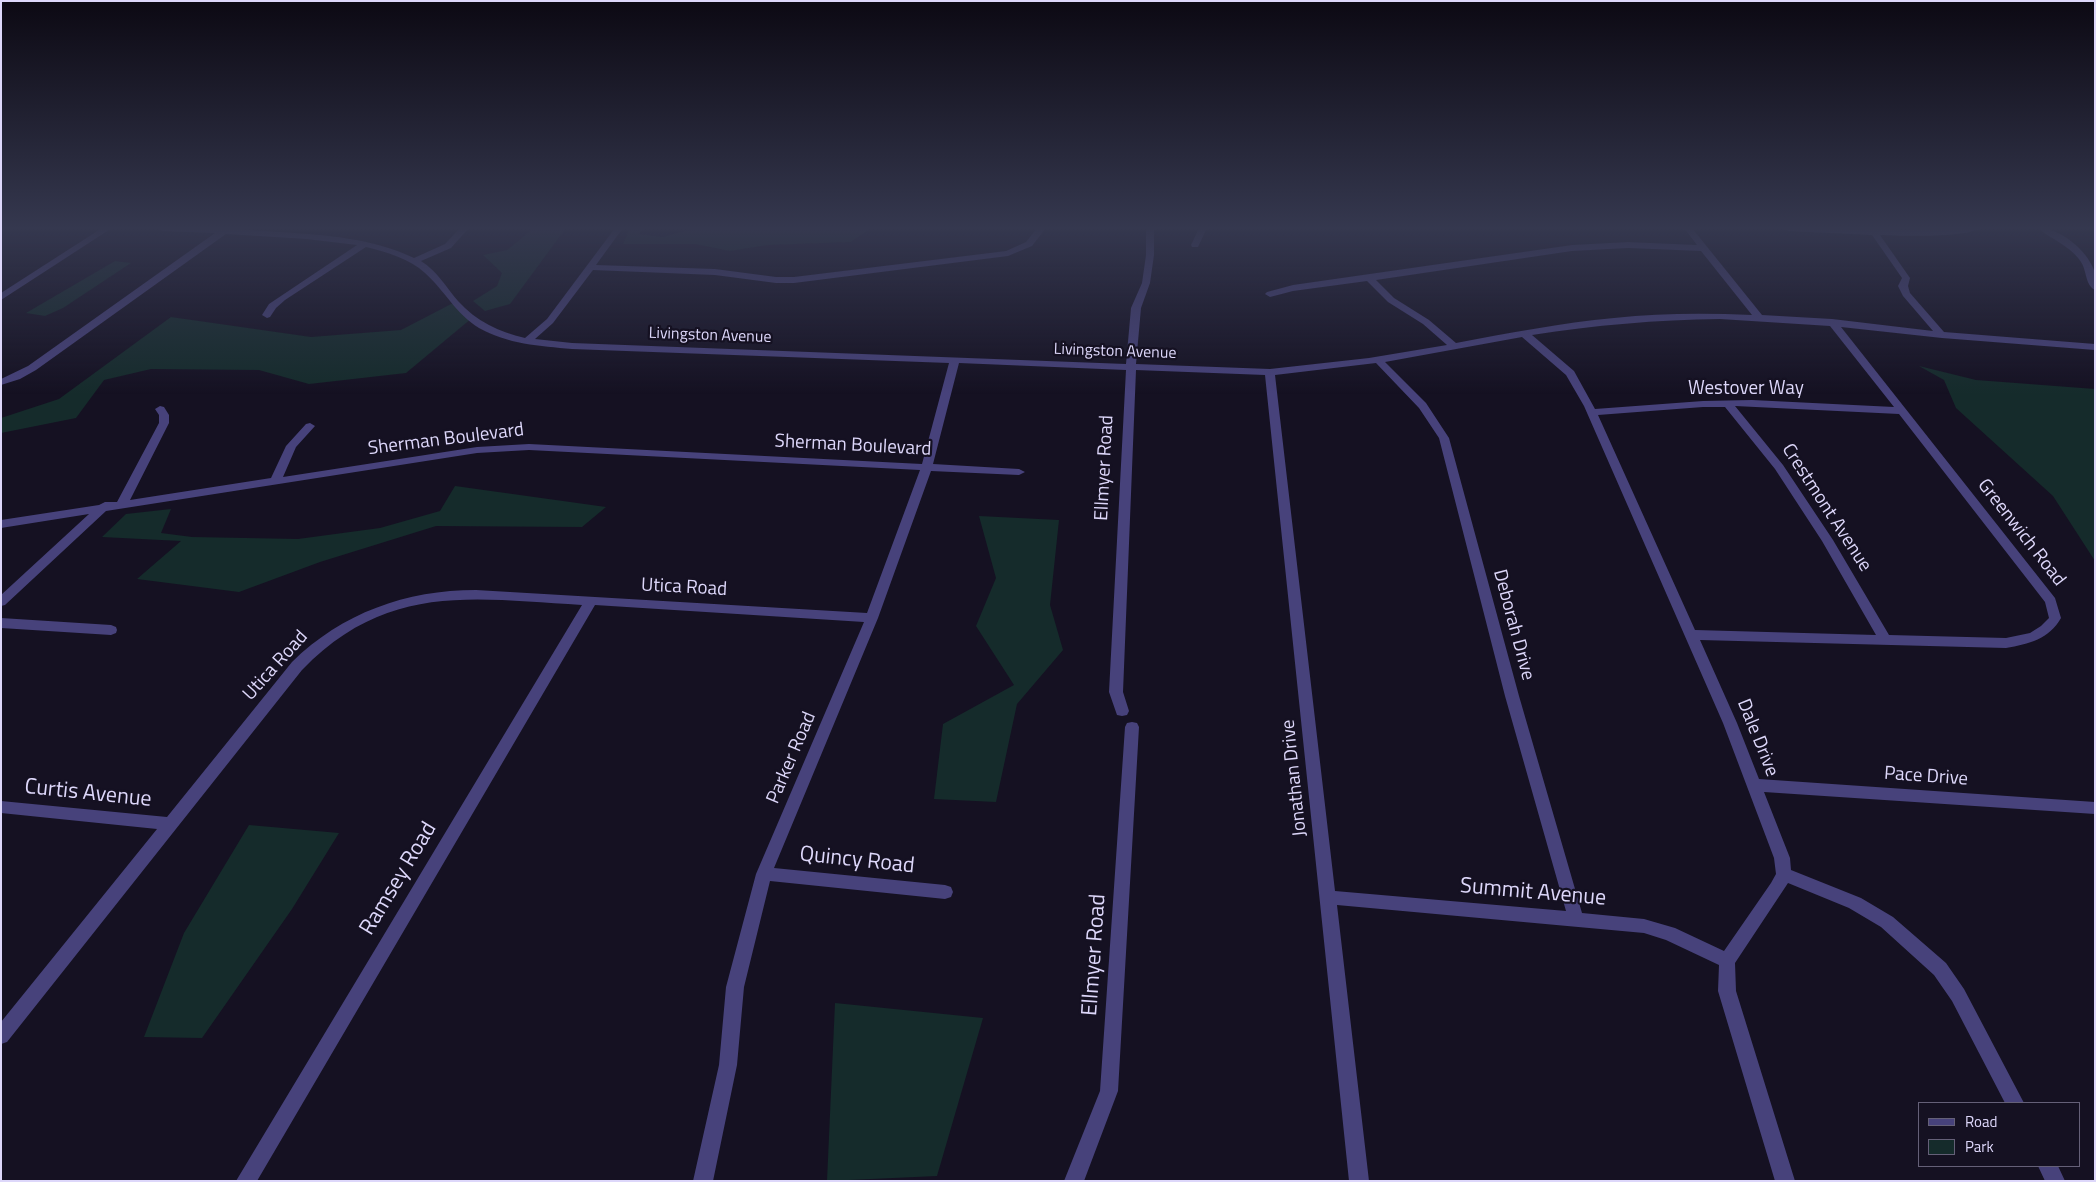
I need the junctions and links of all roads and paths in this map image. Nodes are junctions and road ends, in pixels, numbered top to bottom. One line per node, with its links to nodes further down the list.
1 (22, 283): 12 (street)
2 (151, 283): 25 (street)
3 (305, 283): 13 (street)
4 (440, 283): 18 (street, Livingston Avenue)
5 (579, 283): 18 (street)
6 (1146, 283): 23 (street, Ellmyer Road)
7 (1334, 283): 11 (street)
8 (1375, 283): 19 (street)
9 (1731, 283): 14 (street)
10 (1904, 283): 17 (street)
11 (1270, 294)
12 (1, 297)
13 (267, 314)
14 (1758, 317): 15 (street, Livingston Avenue); 16 (street, Livingston Avenue)
15 (1832, 322): 17 (street, Livingston Avenue); 28 (street, Greenwich Road)
16 (1524, 333): 19 (street, Livingston Avenue); 29 (street, Dale Drive)
17 (1942, 335): 20 (street, Livingston Avenue)
18 (527, 341): 21 (street, Livingston Avenue)
19 (1453, 345): 22 (street, Livingston Avenue)
20 (2095, 347)
21 (955, 360): 23 (street, Livingston Avenue); 31 (street, Parker Road)
22 (1378, 360): 24 (street, Livingston Avenue); 54 (street, Deborah Drive)
23 (1131, 367): 24 (street, Livingston Avenue); 44 (street, Ellmyer Road)
24 (1270, 372): 53 (street, Jonathan Drive)
25 (1, 382)
26 (1728, 404): 28 (street, Westover Way); 29 (street, Westover Way); 43 (street, Crestmont Avenue)
27 (160, 409): 34 (street)
28 (1901, 411): 43 (street, Greenwich Road)
29 (1592, 412): 42 (street, Dale Drive)
30 (310, 426): 33 (street)
31 (927, 467): 32 (street, Sherman Boulevard); 33 (street, Sherman Boulevard); 39 (street, Parker Road)
32 (1020, 472)
33 (276, 480): 34 (street, Sherman Boulevard)
34 (122, 504): 35 (street, Sherman Boulevard)
35 (105, 506): 36 (street, Sherman Boulevard); 38 (street)
36 (1, 524)
37 (591, 601): 39 (street, Utica Road); 49 (street, Utica Road); 59 (street, Ramsey Road)
38 (1, 602)
39 (872, 618): 50 (street, Parker Road)
40 (1, 623): 41 (street)
41 (111, 630)
42 (1691, 634): 43 (street, Greenwich Road); 46 (street, Dale Drive)
43 (1885, 639)
44 (1122, 711)
45 (1132, 726): 61 (street, Ellmyer Road)
46 (1754, 785): 48 (street, Pace Drive); 51 (street, Dale Drive)
47 (1, 806): 49 (street, Curtis Avenue)
48 (2095, 808)
49 (171, 824): 56 (street, Utica Road)
50 (764, 874): 52 (street, Quincy Road); 60 (street, Parker Road)
51 (1784, 874): 55 (street); 57 (street)
52 (945, 892)
53 (1328, 897): 54 (street, Summit Avenue); 62 (street, Jonathan Drive)
54 (1576, 919): 55 (street, Summit Avenue)
55 (1727, 961): 63 (street)
56 (1, 1036)
57 (2014, 1102)
58 (2049, 1167): 64 (street)
59 (246, 1181)
60 (703, 1181)
61 (1074, 1181)
62 (1359, 1181)
63 (1785, 1181)
64 (2056, 1181)

